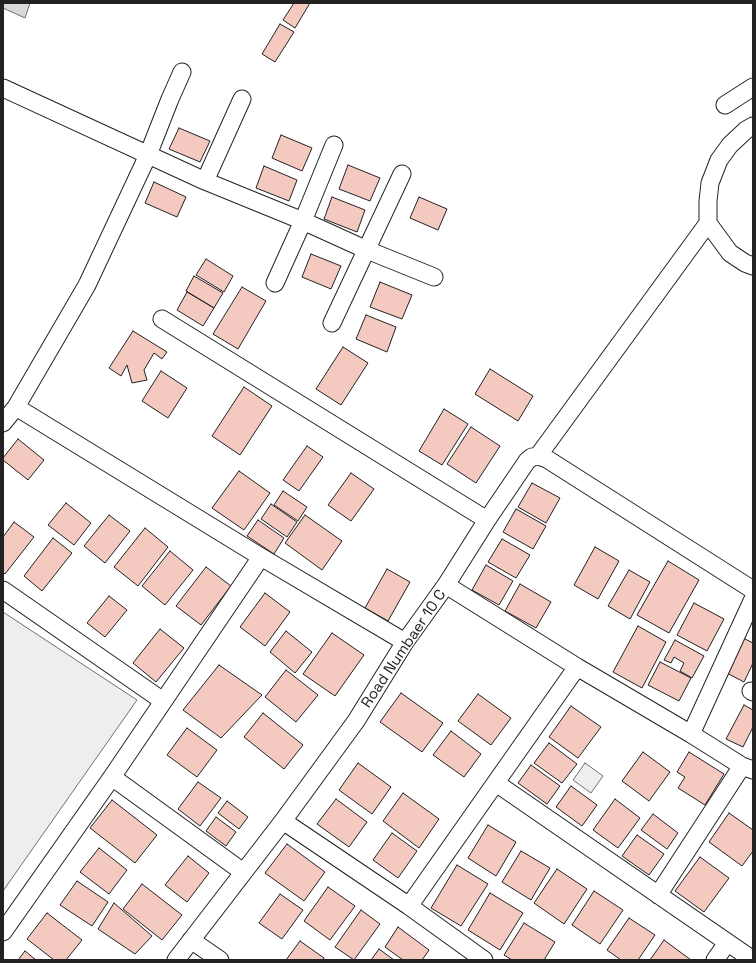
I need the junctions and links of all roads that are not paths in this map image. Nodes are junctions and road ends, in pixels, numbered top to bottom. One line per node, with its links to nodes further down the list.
1 (182, 72): 8 (street)
2 (753, 87): 5 (street)
3 (3, 88): 8 (street)
4 (242, 99): 10 (street)
5 (725, 105)
6 (753, 126): 12 (street)
7 (334, 145): 11 (street)
8 (148, 155): 10 (street); 19 (street)
9 (402, 174): 13 (street)
10 (205, 181): 11 (street)
11 (303, 221): 13 (street); 16 (street)
12 (708, 223): 14 (street); 21 (street)
13 (367, 250): 15 (street); 18 (street)
14 (753, 266)
15 (434, 277)
16 (275, 283)
17 (162, 319): 22 (street)
18 (332, 323)
19 (16, 407): 20 (street); 23 (street)
20 (3, 423)
21 (538, 456): 22 (street); 26 (street)
22 (487, 520): 24 (street)
23 (261, 558): 28 (street); 30 (street)
24 (446, 585): 28 (street, Road Numbaer 10 C); 29 (street, Road Numbaer 10 C)
25 (3, 590): 30 (street)
26 (753, 590)
27 (753, 599): 31 (street)
28 (405, 642): 35 (street, Road Numbaer 10 C)
29 (577, 667): 31 (street, Road Numbaer 10 C); 34 (street)
30 (163, 701): 33 (street)
31 (691, 734): 32 (street, Road Numbaer 10 C)
32 (747, 768): 37 (street)
33 (112, 777): 36 (street); 39 (street)
34 (496, 783): 37 (street); 38 (street)
35 (283, 821): 36 (street, Road Numbaer 10 C); 38 (street)
36 (243, 872): 40 (street, Road Numbaer 10 C)
37 (658, 895): 41 (street)
38 (409, 906): 44 (street)
39 (3, 932)
40 (191, 940): 42 (street, Road Numbaer 10 C); 43 (street)
41 (727, 943): 45 (street); 46 (street)
42 (176, 960)
43 (220, 960)
44 (484, 960)
45 (715, 960)
46 (753, 960)

